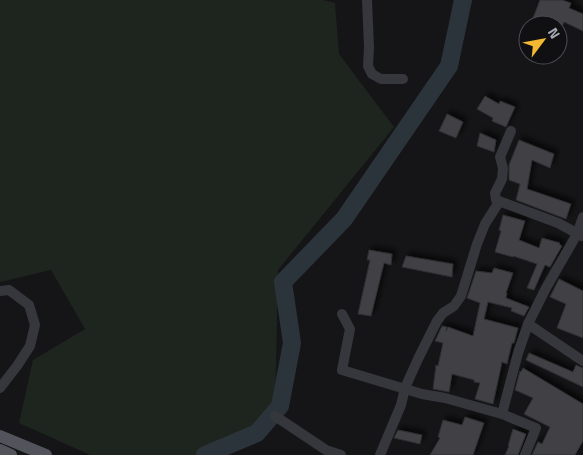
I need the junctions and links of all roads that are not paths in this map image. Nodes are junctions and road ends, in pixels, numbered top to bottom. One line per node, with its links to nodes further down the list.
1 (367, 0): 2 (street)
2 (403, 78)
3 (511, 131): 4 (street)
4 (499, 202): 6 (street); 12 (street)
5 (583, 217): 6 (street)
6 (580, 235): 9 (street)
7 (0, 291): 11 (street)
8 (342, 314): 12 (street)
9 (528, 324): 10 (street); 13 (street)
10 (583, 361)
11 (0, 388)
12 (405, 388): 13 (street); 20 (street)
13 (502, 414): 21 (street)
14 (275, 416): 19 (street)
15 (0, 436): 18 (main road)
16 (0, 450): 17 (main road)
17 (11, 455)
18 (46, 455)
19 (341, 455)
20 (380, 455)
21 (525, 455)

